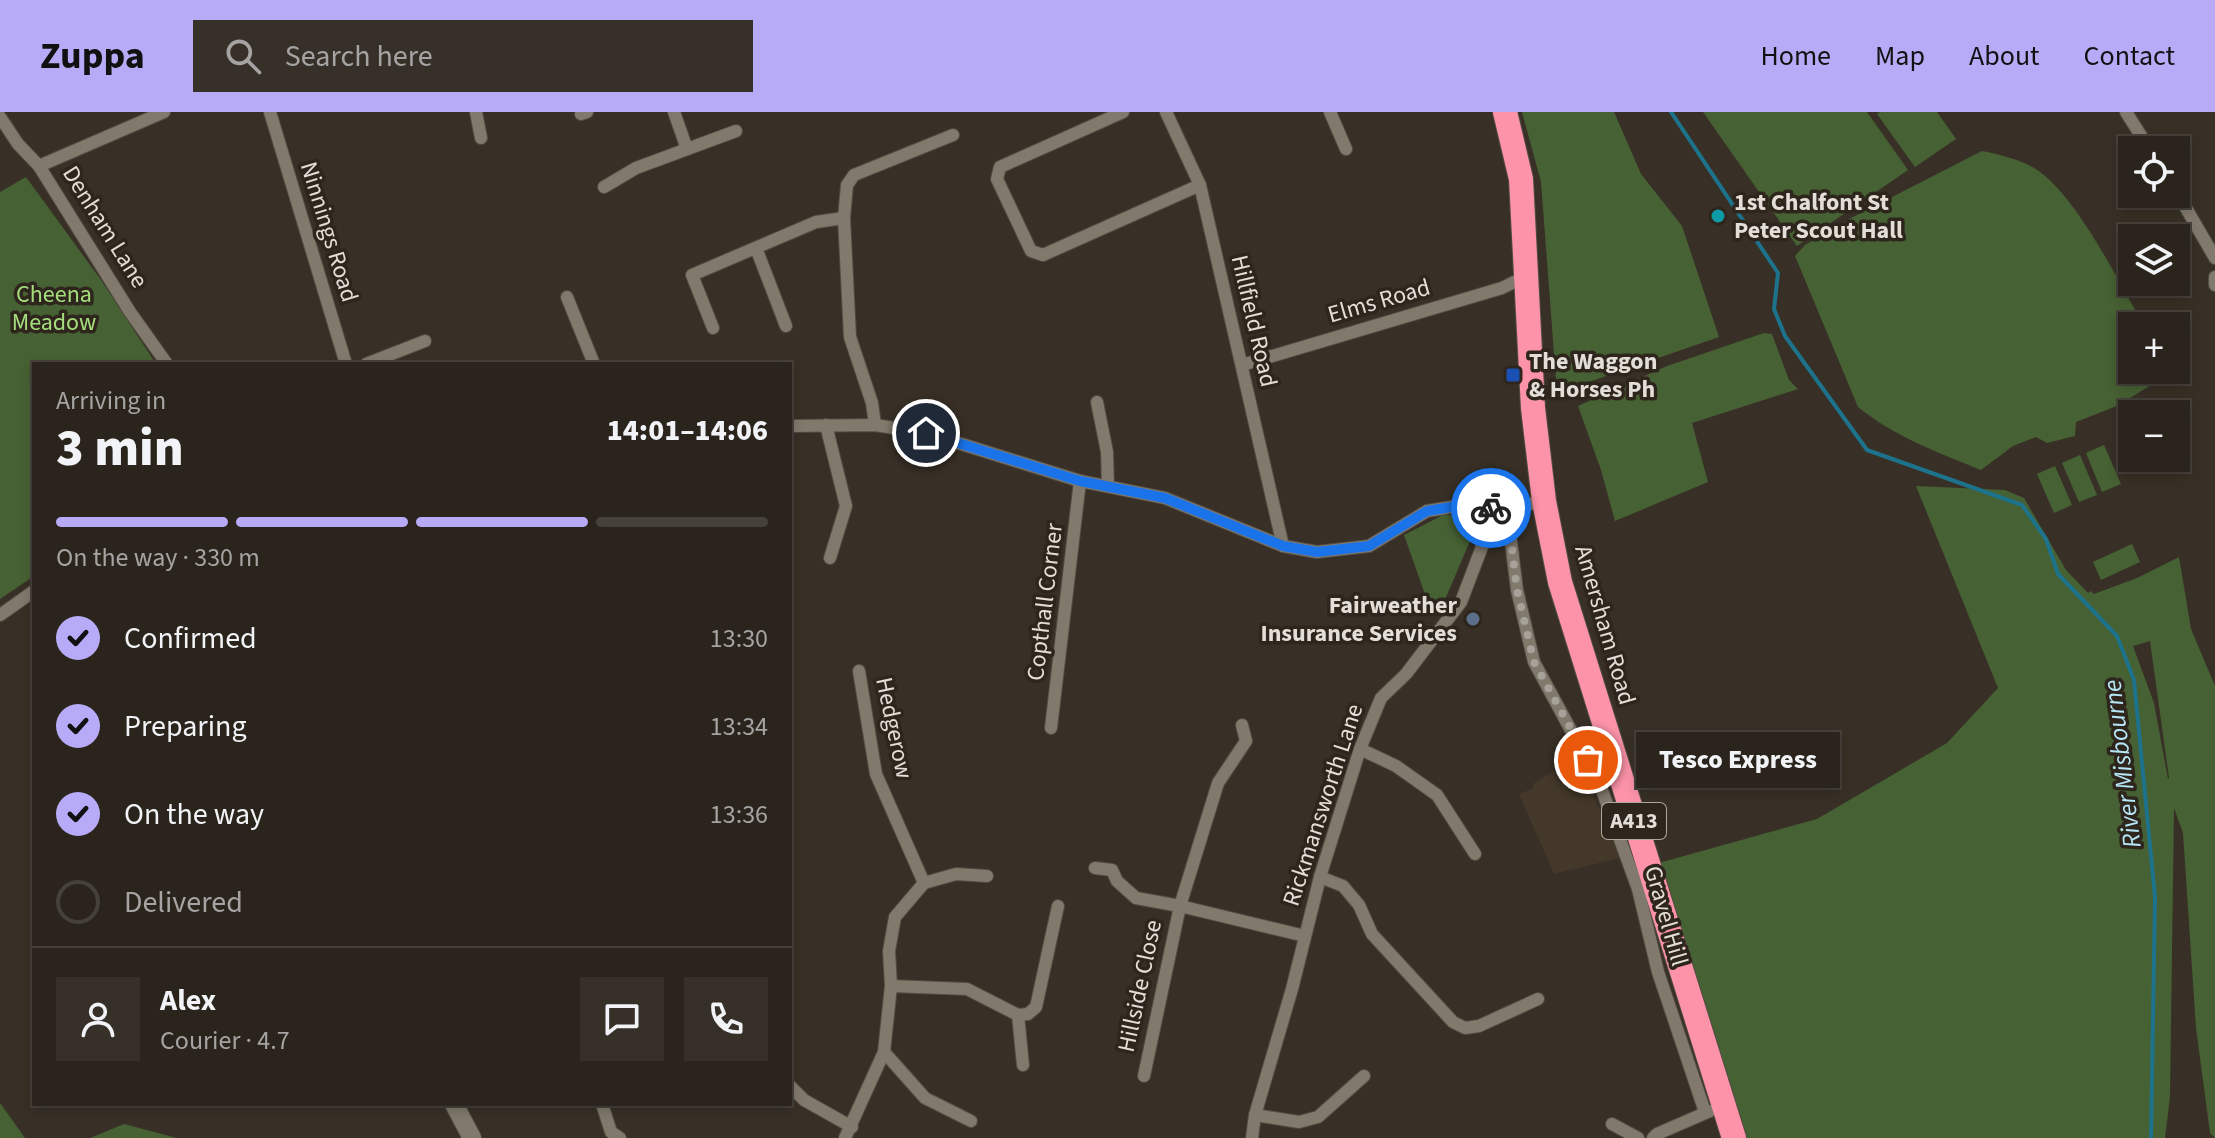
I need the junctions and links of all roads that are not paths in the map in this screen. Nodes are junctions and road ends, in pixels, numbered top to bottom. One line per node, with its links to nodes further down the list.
1 (164, 112): 17 (street)
2 (270, 112): 32 (street, Ninnings Road)
3 (476, 112): 14 (street)
4 (674, 112): 15 (street)
5 (1123, 112): 18 (street)
6 (1166, 112): 18 (street, Hillfield Road)
7 (1330, 112): 16 (street)
8 (1505, 112): 24 (highway, Amersham Road / A413)
9 (2126, 112): 13 (street)
10 (0, 117): 17 (street, Denham Lane)
11 (736, 131): 15 (street)
12 (953, 135): 21 (street)
13 (2141, 136)
14 (481, 138)
15 (687, 149): 19 (street)
16 (1346, 149)
17 (39, 166): 31 (street, Denham Lane)
18 (1200, 185): 35 (street, Hillfield Road)
19 (604, 187)
20 (2186, 208): 23 (street)
21 (844, 218): 22 (street); 38 (street)
22 (756, 248): 28 (street); 29 (street)
23 (2215, 258)
24 (1526, 276): 35 (street, Elms Road); 42 (highway, Amersham Road / A413)
25 (2215, 277): 26 (street)
26 (2215, 285)
27 (567, 297): 34 (street)
28 (786, 326)
29 (713, 328)
30 (425, 341): 33 (street)
31 (166, 362)
32 (345, 362)
33 (371, 362)
34 (593, 362)
35 (1242, 365): 44 (street, Hillfield Road)
36 (1097, 402): 41 (street)
37 (826, 425): 38 (street); 39 (street); 45 (street)
38 (875, 425): 40 (street)
39 (792, 426)
40 (1080, 481): 41 (street); 52 (street, Copthall Corner)
41 (1108, 486): 44 (street)
42 (1544, 501): 43 (street); 72 (highway, Amersham Road / A413)
43 (1507, 509): 44 (street); 49 (street, Rickmansworth Lane); 72 (street, Gravel Hill)
44 (1283, 546)
45 (830, 558)
46 (32, 592): 47 (street)
47 (0, 615)
48 (859, 671): 58 (street, Hedgerow)
49 (1406, 674): 50 (street); 53 (street, Rickmansworth Lane)
50 (1416, 686)
51 (1242, 725): 60 (street, Hillside Close)
52 (1051, 728)
53 (1360, 749): 54 (street); 57 (street, Rickmansworth Lane)
54 (1475, 854)
55 (1095, 868): 60 (street, Hillside Close)
56 (987, 876): 58 (street)
57 (1320, 877): 61 (street, Rickmansworth Lane); 63 (street)
58 (924, 883): 62 (street)
59 (1058, 906): 64 (street)
60 (1180, 906): 61 (street, Hillside Close); 67 (street, Hillside Close)
61 (1305, 936): 73 (street, Rickmansworth Lane)
62 (891, 986): 64 (street); 65 (street)
63 (1538, 999)
64 (1018, 1015): 66 (street)
65 (884, 1052): 74 (street); 76 (street)
66 (1023, 1065)
67 (1144, 1076)
68 (1364, 1076): 73 (street)
69 (792, 1088): 76 (street)
70 (455, 1106): 77 (street)
71 (603, 1106): 78 (street)
72 (1714, 1109): 81 (street); 82 (highway, Amersham Road / A413)
73 (1255, 1115): 79 (street, Rickmansworth Lane)
74 (971, 1121)
75 (1612, 1124): 80 (street)
76 (849, 1133)
77 (472, 1138)
78 (620, 1138)
79 (1252, 1138)
80 (1638, 1138)
81 (1653, 1138)
82 (1734, 1138)

